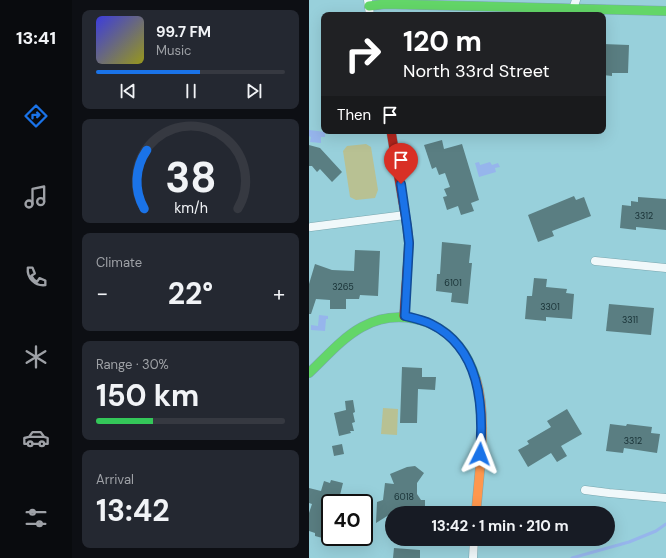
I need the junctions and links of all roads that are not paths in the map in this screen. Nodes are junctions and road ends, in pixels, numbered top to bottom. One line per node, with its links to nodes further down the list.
1 (574, 4): 2 (street); 3 (street)
2 (369, 7)
3 (666, 11)
4 (392, 134): 5 (street)
5 (405, 215): 6 (street); 9 (street)
6 (311, 227)
7 (595, 261): 8 (street)
8 (666, 268)
9 (405, 316): 10 (street); 13 (street)
10 (309, 373)
11 (585, 490): 12 (street)
12 (666, 498)
13 (476, 506)
14 (474, 546): 15 (street)
15 (473, 558)

